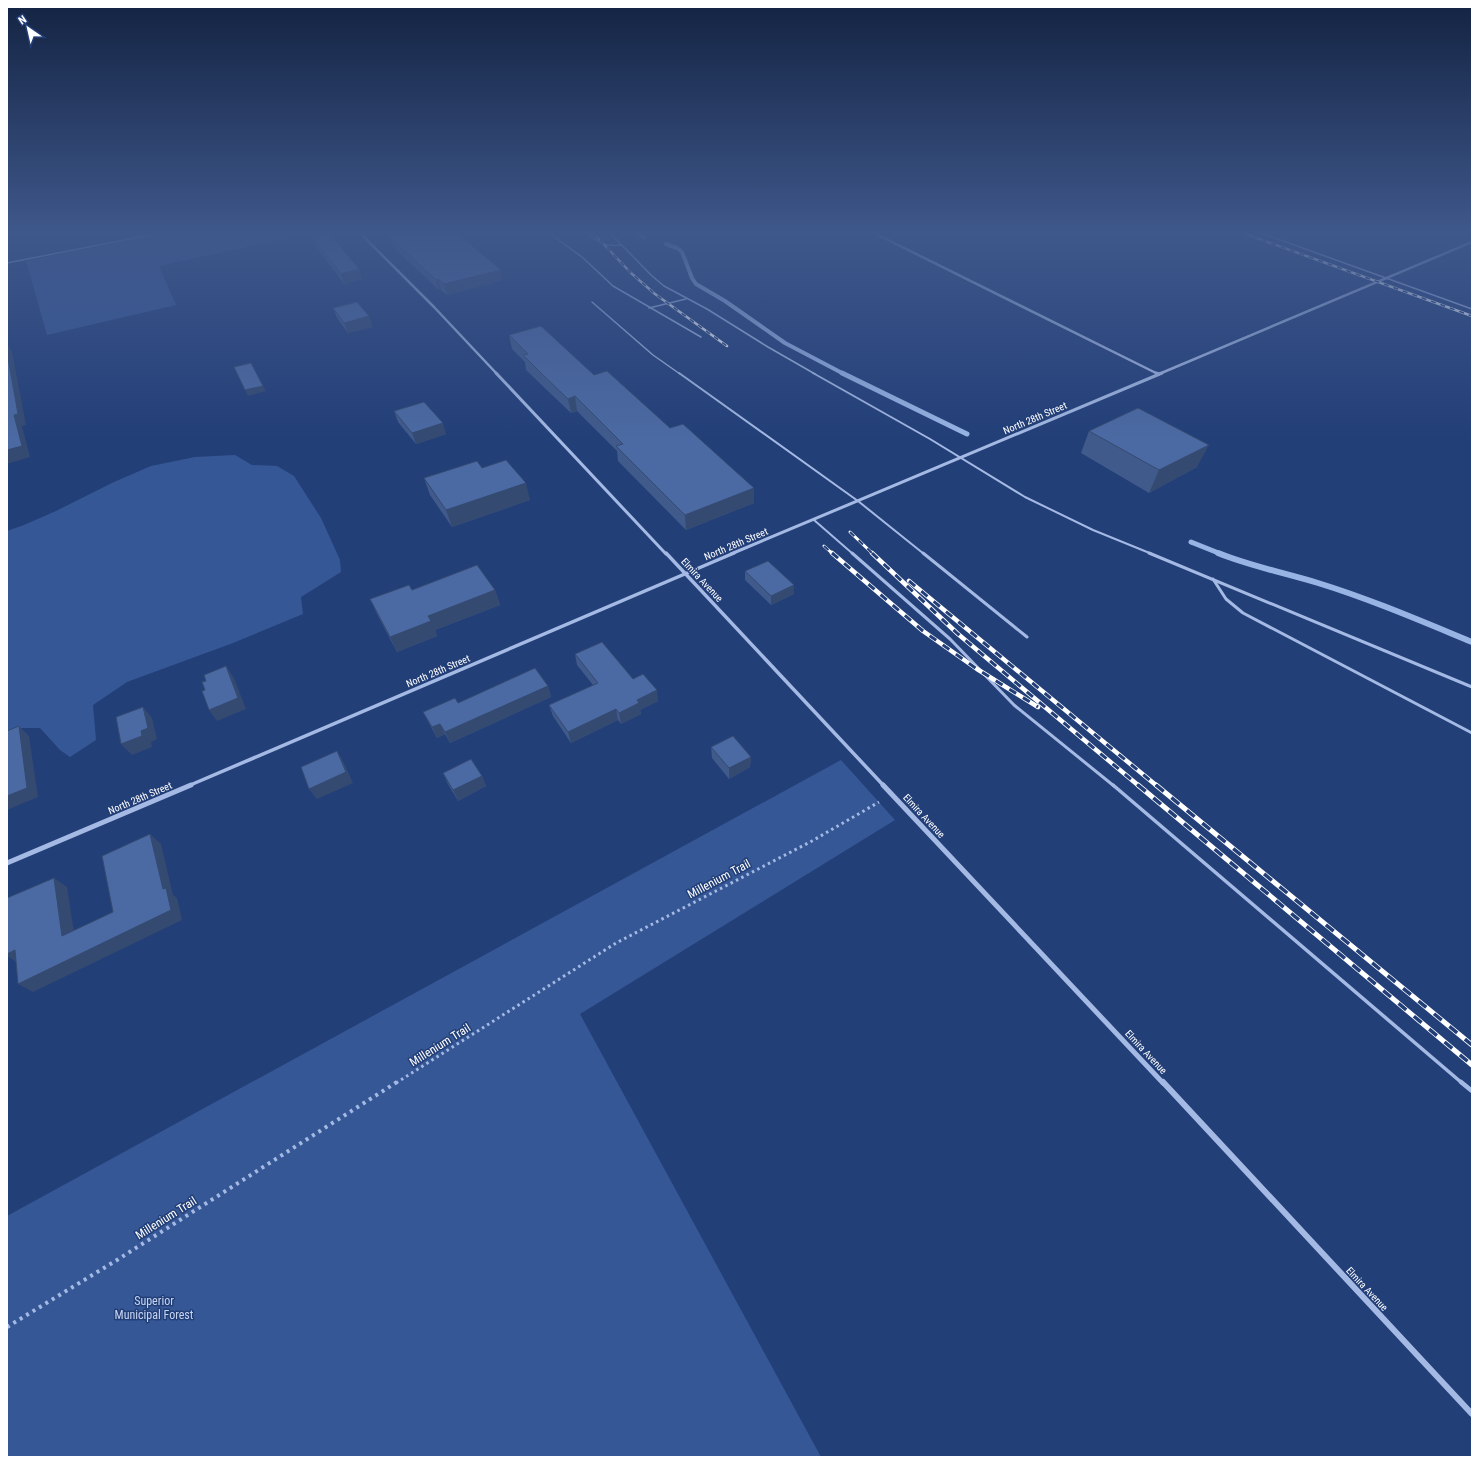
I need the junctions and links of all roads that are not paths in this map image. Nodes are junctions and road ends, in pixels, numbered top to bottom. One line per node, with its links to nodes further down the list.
1 (428, 301): 16 (street, Elmira Avenue)
2 (638, 301): 9 (lane)
3 (674, 301): 9 (lane)
4 (693, 301): 13 (lane)
5 (1012, 301): 12 (street)
6 (1332, 301): 12 (street, North 28th Street)
7 (1451, 301): 10 (lane)
8 (592, 302): 14 (lane)
9 (649, 308): 11 (lane)
10 (1472, 309)
11 (701, 337)
12 (1159, 374): 13 (street, North 28th Street)
13 (961, 458): 14 (street, North 28th Street); 17 (lane)
14 (858, 502): 15 (street, North 28th Street); 18 (lane)
15 (814, 520): 16 (street, North 28th Street); 22 (lane)
16 (684, 574): 21 (street, North 28th Street); 23 (street, Elmira Avenue)
17 (1213, 579): 19 (lane); 20 (lane)
18 (1027, 637)
19 (1472, 687)
20 (1472, 733)
21 (7, 863)
22 (1472, 1091)
23 (1472, 1414)

